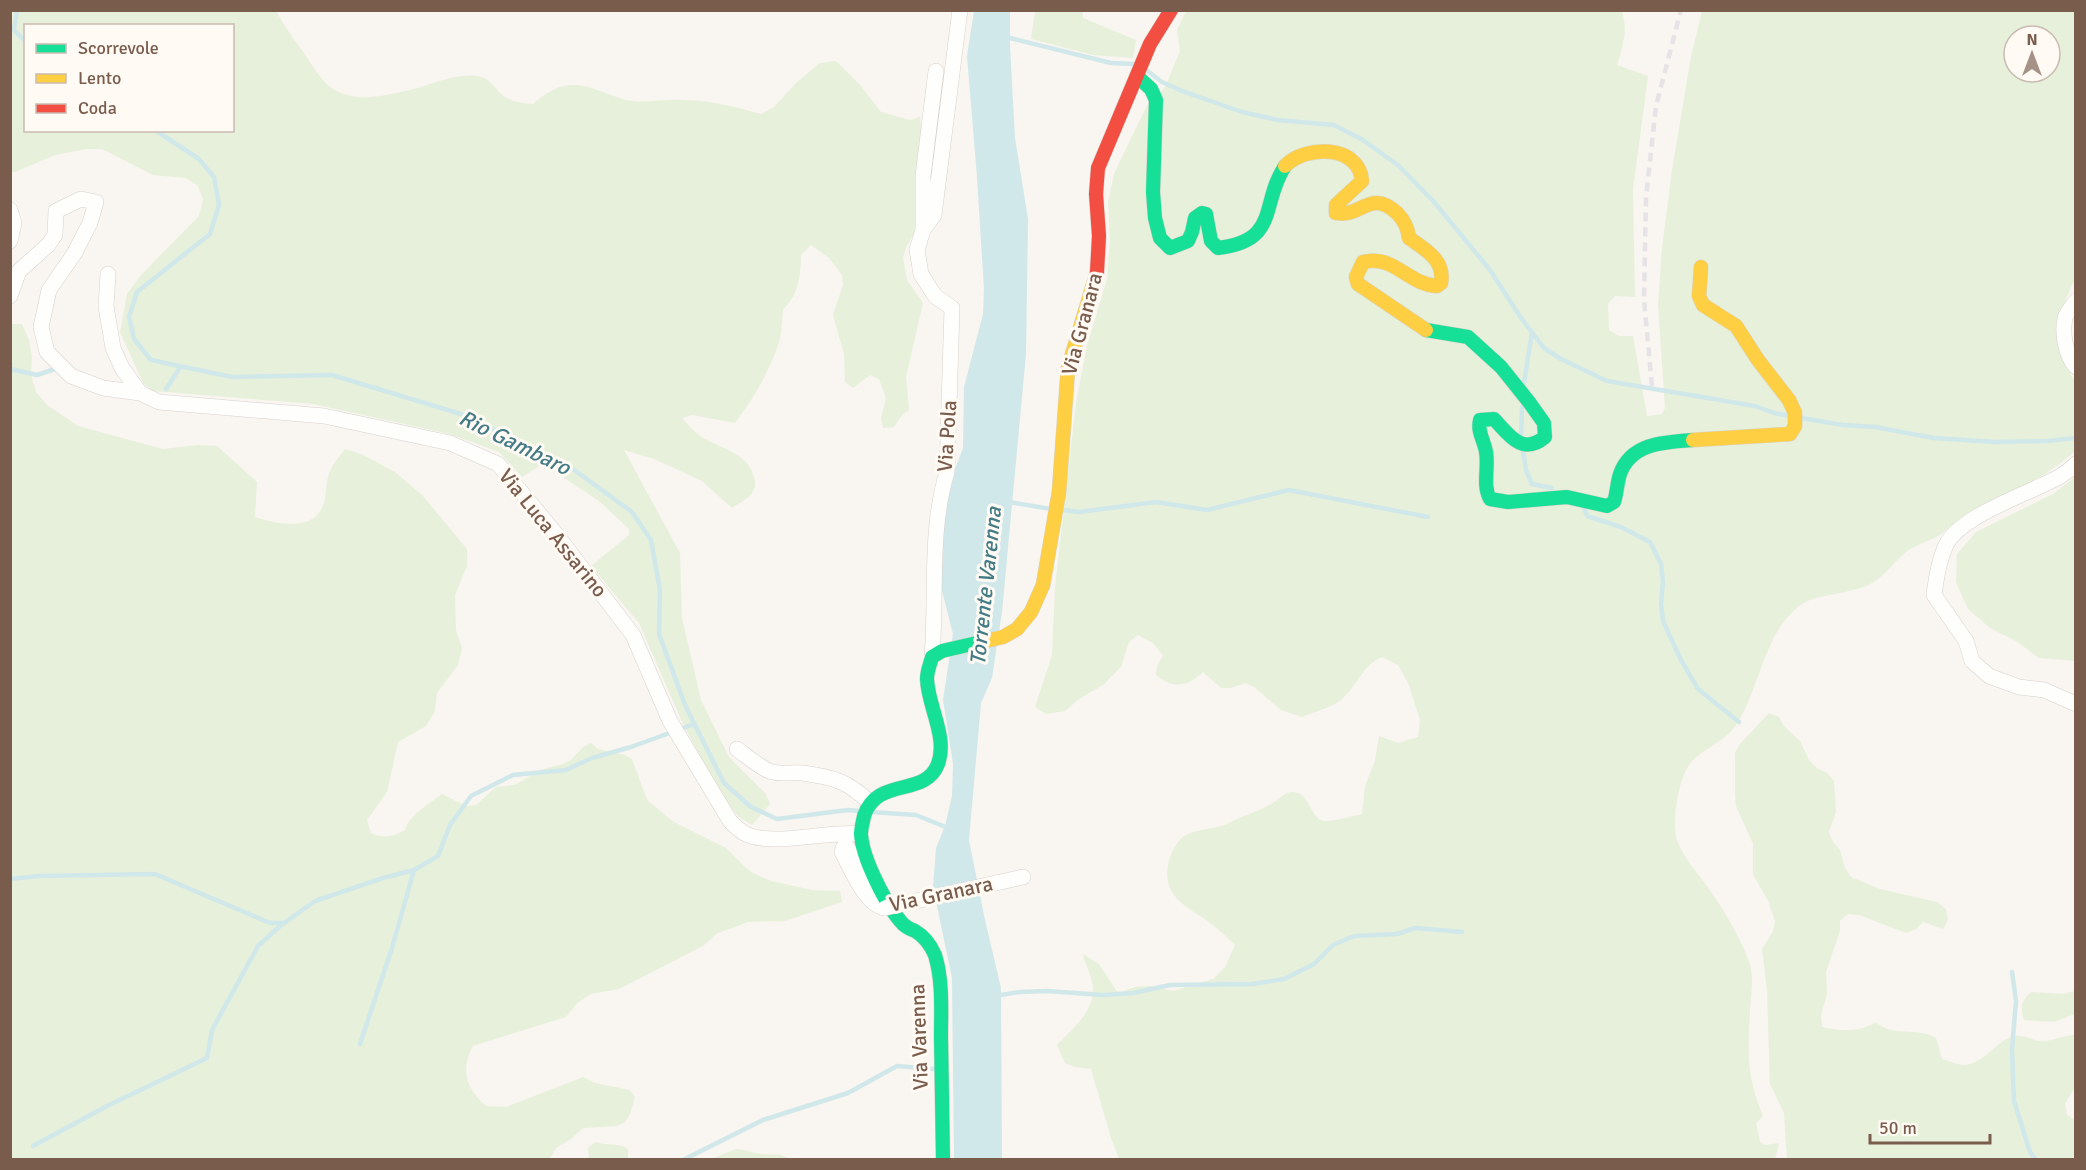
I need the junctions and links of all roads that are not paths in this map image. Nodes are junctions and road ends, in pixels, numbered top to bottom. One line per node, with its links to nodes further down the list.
1 (960, 10): 6 (street, Via Pola)
2 (1171, 10): 4 (street, Via Granara)
3 (936, 71): 6 (street, Via Pola)
4 (1138, 77): 8 (street); 15 (street, Via Granara)
5 (10, 210): 7 (street)
6 (923, 230): 15 (street, Via Pola)
7 (10, 241)
8 (1701, 267)
9 (108, 274): 13 (street)
10 (10, 296): 13 (street, Via Luca Assarino)
11 (2076, 301): 12 (street)
12 (2076, 367)
13 (140, 393): 19 (street, Via Luca Assarino)
14 (2076, 464): 16 (street)
15 (937, 654): 18 (street)
16 (2076, 704)
17 (737, 749): 18 (street)
18 (870, 803): 19 (street)
19 (861, 831): 21 (street, Via Varenna)
20 (1023, 877): 21 (street, Via Granara, bridge)
21 (879, 882): 22 (street, Via Varenna)
22 (943, 1160)

